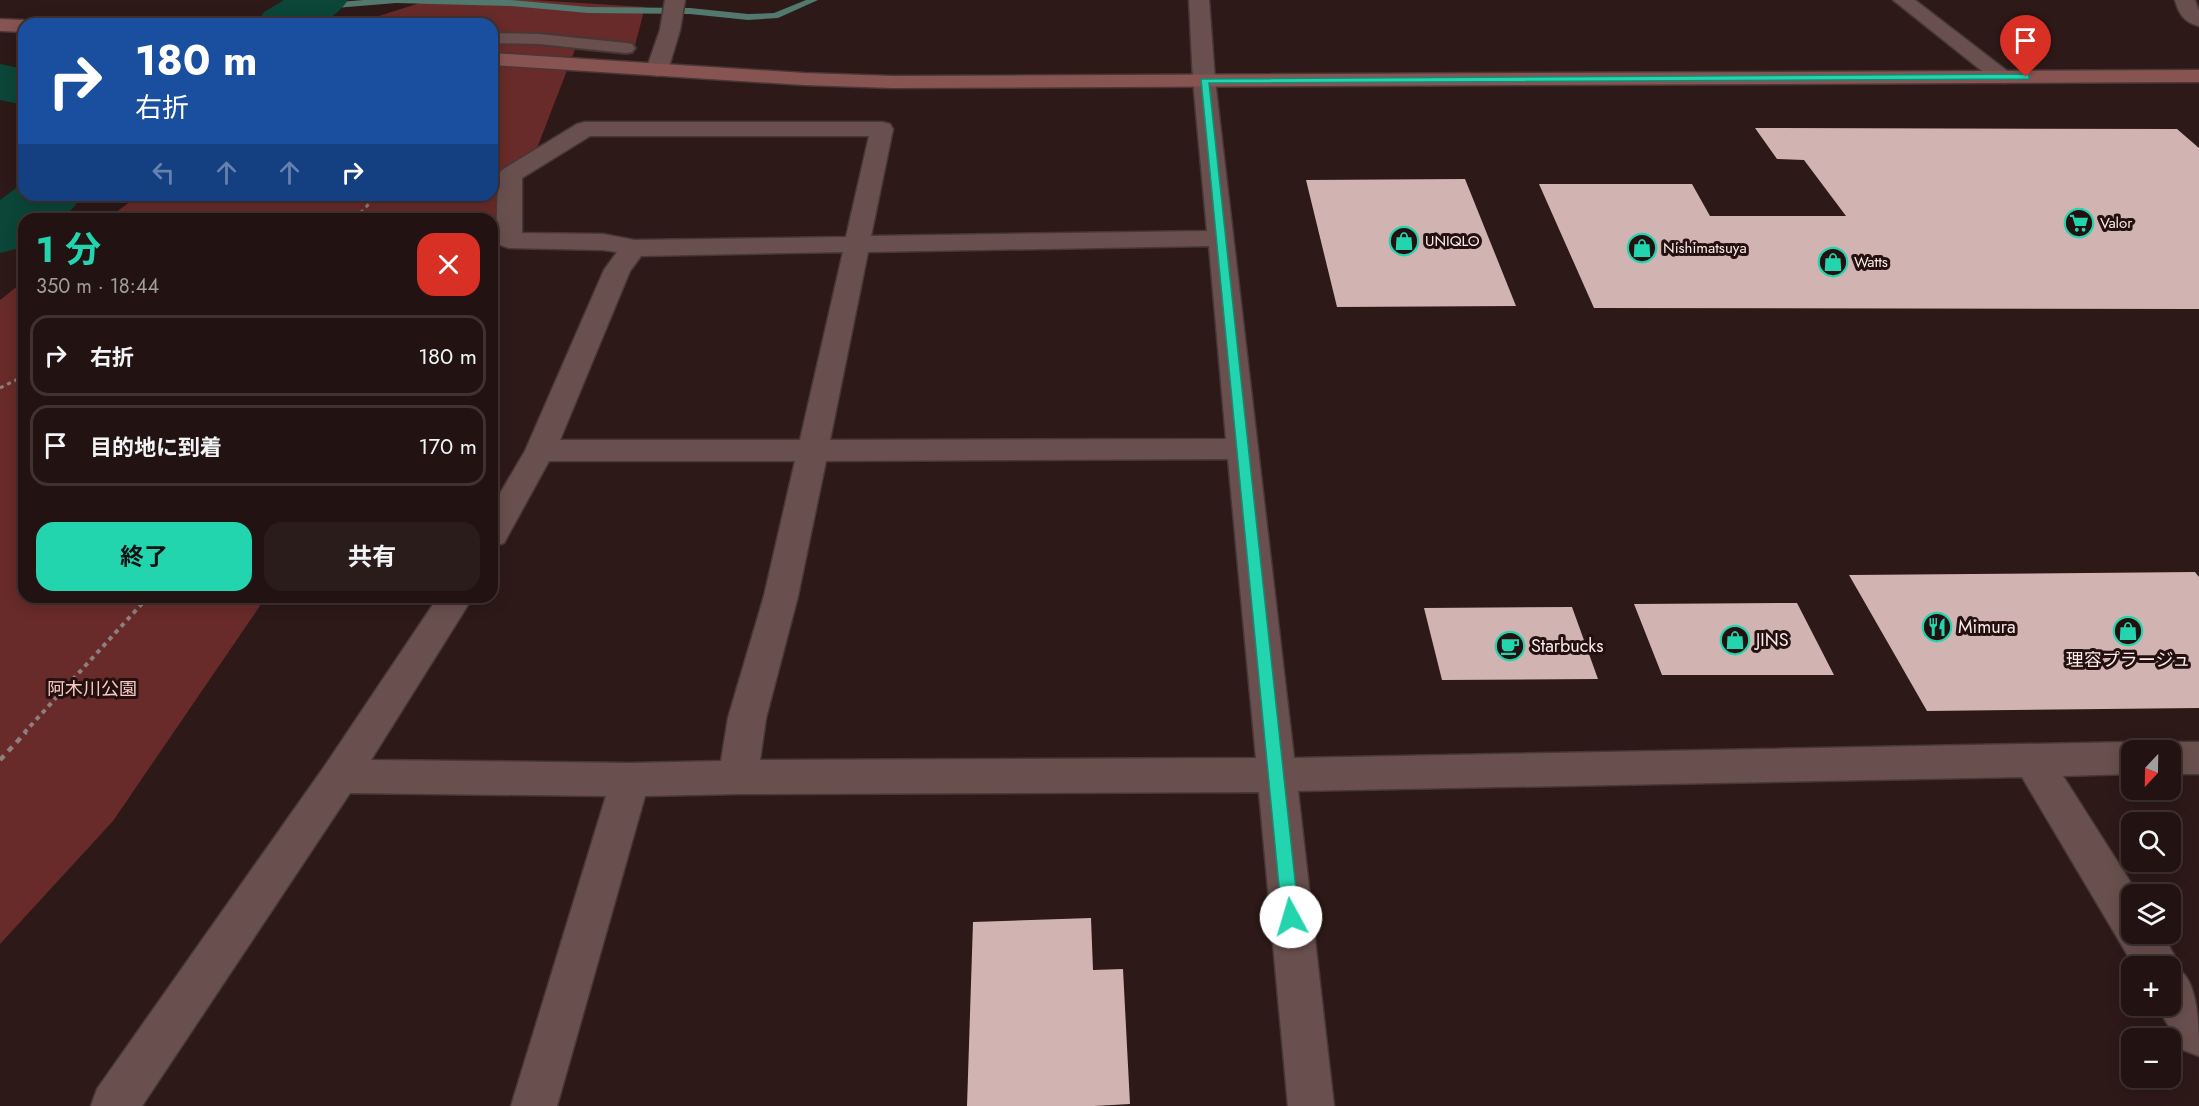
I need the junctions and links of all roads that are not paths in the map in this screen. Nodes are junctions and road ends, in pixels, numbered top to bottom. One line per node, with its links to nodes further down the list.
1 (1199, 0): 14 (street)
2 (1903, 0): 13 (street)
3 (2185, 0): 5 (street)
4 (675, 1): 11 (street)
5 (2199, 20)
6 (0, 25): 7 (street)
7 (18, 26)
8 (498, 38): 9 (lane)
9 (626, 48)
10 (498, 59): 11 (street)
11 (657, 70): 14 (street)
12 (2199, 76): 13 (street)
13 (2004, 77): 14 (street)
14 (1204, 81): 15 (street)
15 (1221, 238): 16 (street); 18 (street)
16 (857, 244): 17 (street); 17 (street); 19 (street)
17 (634, 248): 20 (street)
18 (1242, 449): 19 (street); 27 (street)
19 (812, 450): 20 (street); 29 (street)
20 (540, 451): 21 (street)
21 (498, 524)
22 (452, 603): 28 (street)
23 (2121, 758): 26 (street)
24 (2181, 758): 25 (street)
25 (2199, 758)
26 (2032, 759): 27 (street); 31 (street)
27 (1276, 775): 29 (street); 36 (street)
28 (340, 776): 30 (street); 34 (street)
29 (738, 777): 30 (street)
30 (630, 780): 35 (street)
31 (2121, 905)
32 (2181, 1005): 33 (street)
33 (2199, 1034)
34 (114, 1106)
35 (534, 1106)
36 (1311, 1106)

